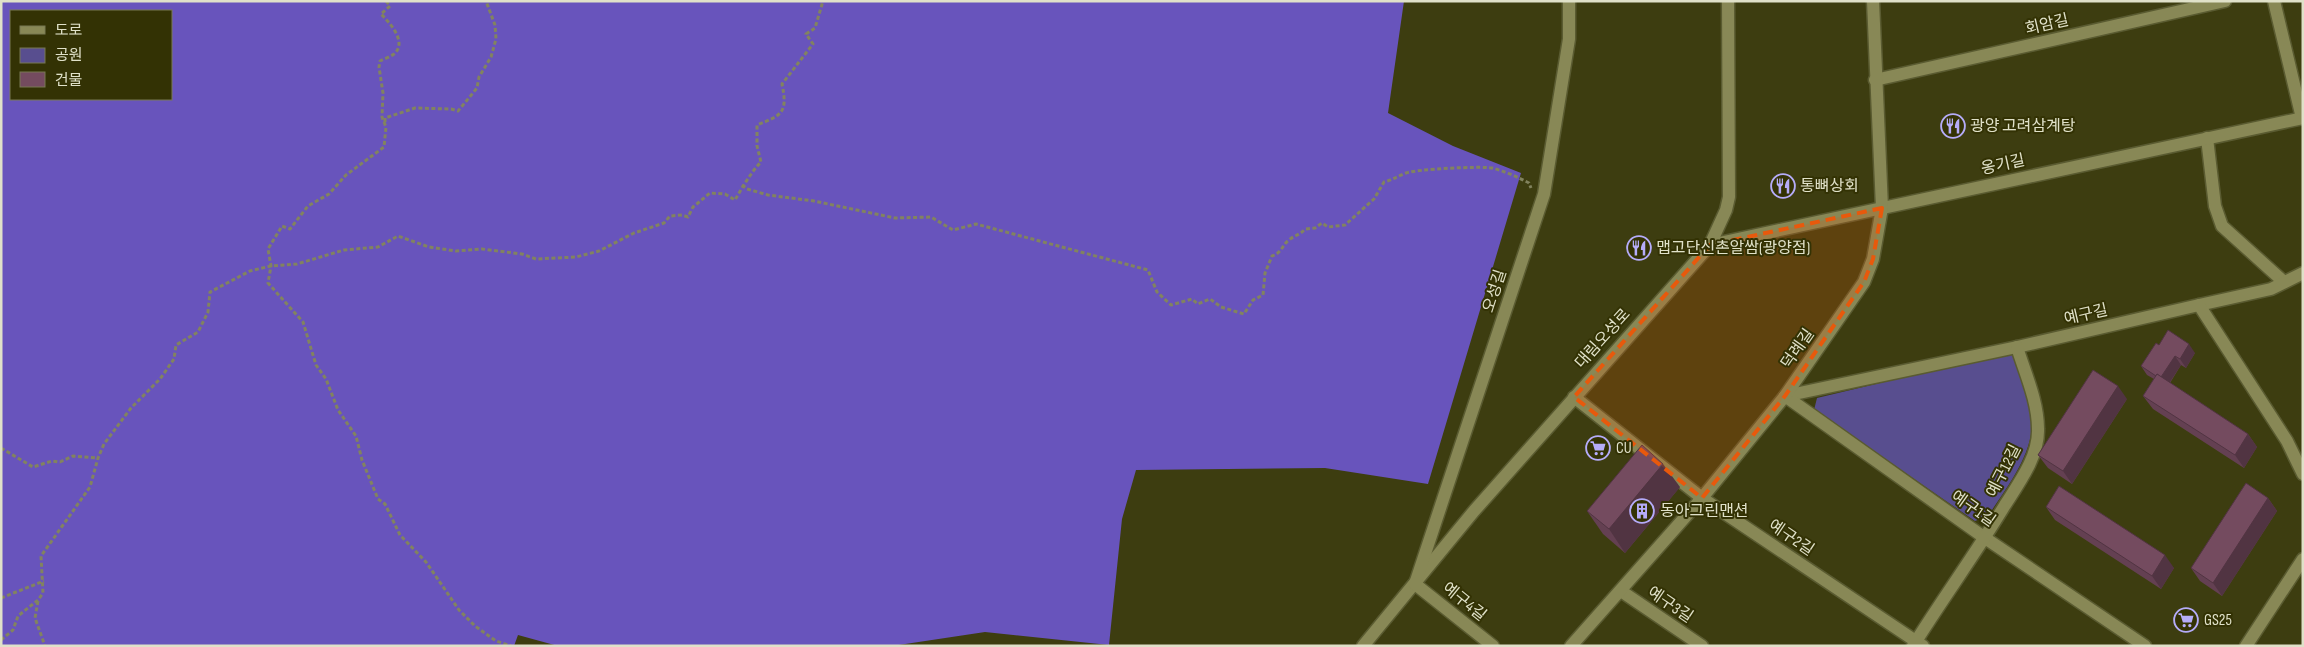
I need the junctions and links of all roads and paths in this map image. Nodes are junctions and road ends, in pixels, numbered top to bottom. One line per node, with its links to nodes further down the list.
1 (386, 1): 11 (path)
2 (486, 1): 11 (path)
3 (824, 1): 13 (path)
4 (1569, 1): 31 (street, 오성길)
5 (1728, 1): 16 (street, 대림오성로)
6 (1873, 1): 9 (street, 덕례길)
7 (2225, 1): 9 (street, 회암길)
8 (2274, 1): 10 (street)
9 (1875, 80): 15 (street, 덕례길)
10 (2302, 118): 12 (street, 옹기길)
11 (384, 124): 17 (path)
12 (2207, 138): 15 (street, 옹기길); 19 (street)
13 (742, 185): 14 (path); 17 (path)
14 (1533, 194)
15 (1882, 208): 16 (street, 옹기길); 22 (street, 덕례길)
16 (1710, 244): 23 (street, 대림오성로)
17 (271, 266): 25 (path); 38 (path)
18 (2303, 273): 19 (street, 예구길)
19 (2284, 282): 20 (street, 예구길)
20 (2199, 305): 21 (street, 예구길); 26 (street)
21 (2017, 347): 22 (street, 예구길); 28 (street, 예구12길)
22 (1785, 396): 27 (street, 덕례길); 28 (street, 예구1길)
23 (1574, 397): 27 (street, 예구2길); 31 (street, 대림오성로)
24 (1, 448): 25 (path)
25 (98, 458): 30 (path)
26 (2303, 474)
27 (1702, 498): 32 (street, 덕례길); 36 (street, 예구2길)
28 (1985, 538): 36 (street, 예구12길); 43 (street, 예구1길)
29 (2303, 559): 44 (street)
30 (44, 581): 33 (path); 34 (path)
31 (1415, 584): 39 (street, 대림오성로); 40 (street, 예구4길)
32 (1621, 591): 41 (street, 덕례길); 42 (street, 예구3길)
33 (1, 598)
34 (38, 600): 35 (path); 37 (path)
35 (1, 640)
36 (1917, 644)
37 (45, 646)
38 (511, 646)
39 (1363, 646)
40 (1493, 646)
41 (1570, 646)
42 (1702, 646)
43 (2145, 646)
44 (2246, 646)

